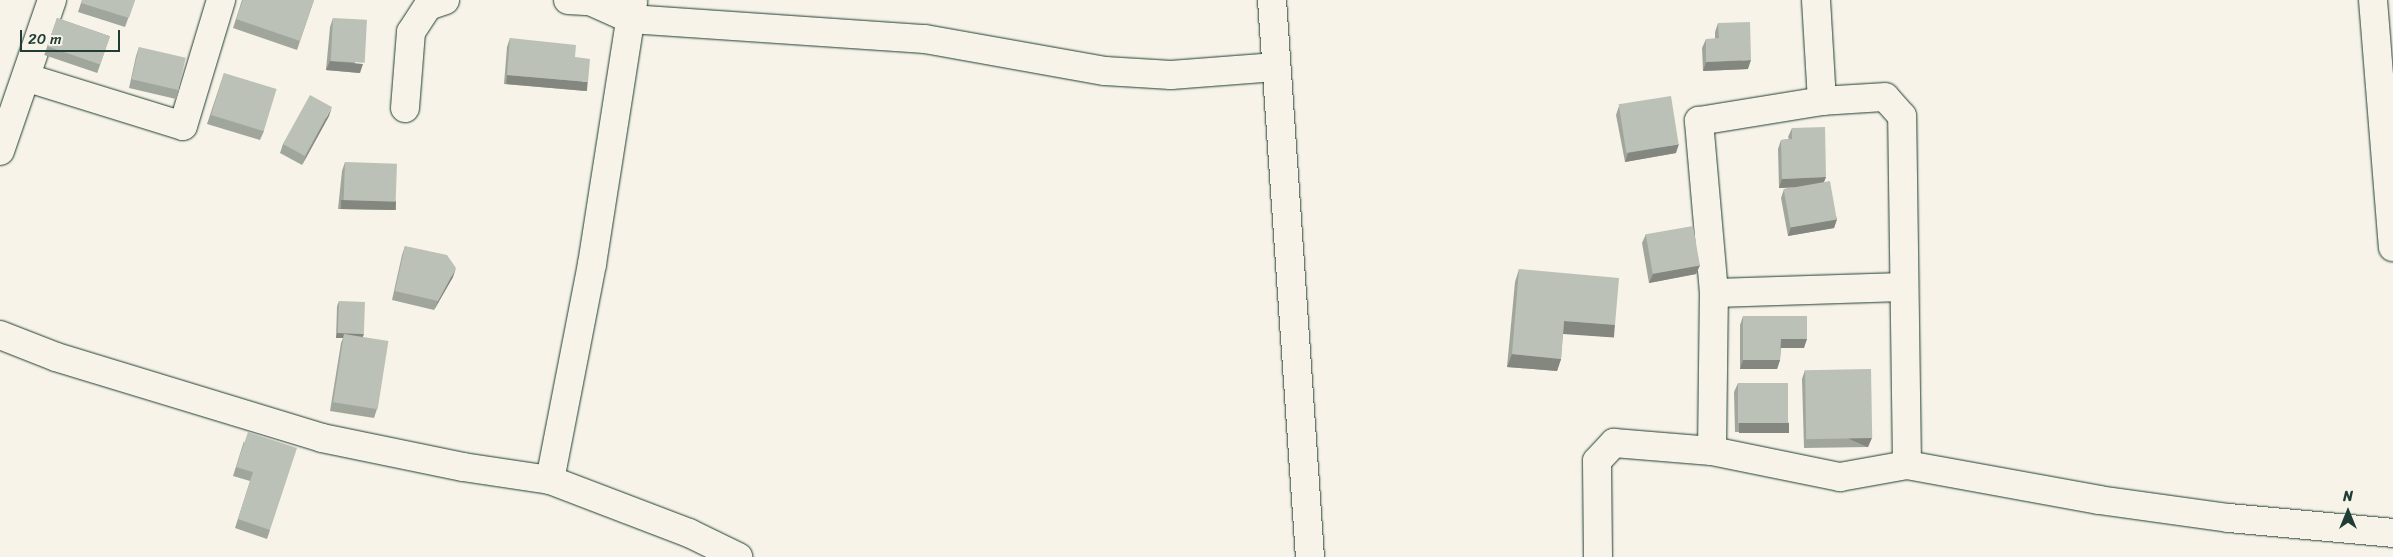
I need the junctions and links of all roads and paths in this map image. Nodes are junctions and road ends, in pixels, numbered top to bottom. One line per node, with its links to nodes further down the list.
1 (52, 0): 10 (main road)
2 (221, 0): 10 (main road)
3 (445, 0): 12 (main road)
4 (568, 0): 8 (main road)
5 (1272, 0): 9 (main road)
6 (1816, 0): 11 (main road)
7 (2374, 0): 14 (main road)
8 (632, 10): 9 (main road); 20 (main road)
9 (1276, 67): 23 (main road)
10 (28, 78): 13 (main road)
11 (1822, 101): 15 (main road); 16 (main road)
12 (405, 108)
13 (0, 151)
14 (2393, 247)
15 (1904, 287): 16 (main road); 19 (main road)
16 (1714, 293): 18 (main road)
17 (0, 335): 20 (main road)
18 (1712, 451): 19 (main road); 24 (main road)
19 (1907, 465): 21 (main road)
20 (550, 480): 22 (main road)
21 (2393, 533)
22 (738, 557)
23 (1310, 557)
24 (1598, 557)

